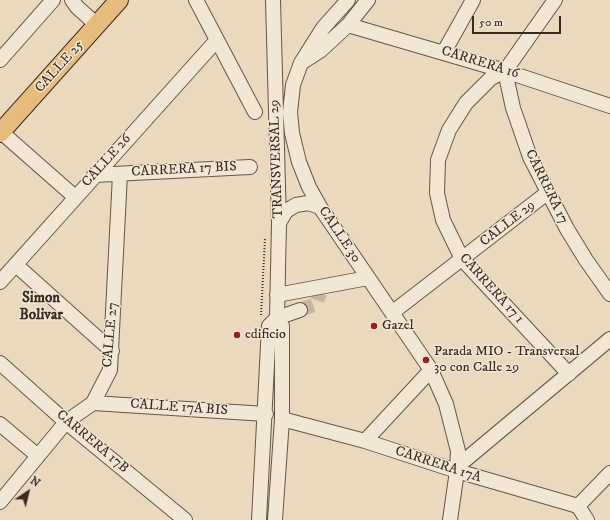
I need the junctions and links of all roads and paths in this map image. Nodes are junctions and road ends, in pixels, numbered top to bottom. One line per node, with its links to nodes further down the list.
1 (53, 0): 14 (street)
2 (72, 0): 10 (street)
3 (119, 0): 10 (main road, CALLE 25)
4 (196, 0): 12 (street)
5 (273, 0): 26 (street, TRANSVERSAL 29)
6 (348, 0): 15 (street, CALLE 30)
7 (368, 0): 11 (street)
8 (473, 0): 13 (street)
9 (555, 0): 16 (street)
10 (97, 25): 19 (main road, CALLE 25)
11 (348, 25): 13 (street, CARRERA 16); 15 (street)
12 (216, 41): 18 (street); 22 (street, CALLE 26)
13 (444, 52): 16 (street, CARRERA 16)
14 (0, 60)
15 (301, 63): 25 (street, CALLE 30)
16 (505, 71): 17 (street, CARRERA 16); 23 (street, CARRERA 17); 27 (street, CARRERA 17 1)
17 (610, 106)
18 (255, 112)
19 (0, 132): 24 (street)
20 (250, 167): 21 (street, CARRERA 17 BIS)
21 (120, 174): 22 (street, CARRERA 17 BIS); 37 (street, CALLE 27)
22 (94, 175): 24 (street, CALLE 26)
23 (547, 193): 27 (street, CALLE 29); 31 (street, CARRERA 17)
24 (74, 197): 28 (street, CALLE 26)
25 (320, 207): 26 (street); 29 (street, CALLE 30)
26 (279, 223): 32 (street, TRANSVERSAL 29)
27 (462, 259): 34 (street, CALLE 29); 40 (street, CARRERA 17 1)
28 (16, 265): 30 (street, CALLE 26); 37 (street)
29 (368, 278): 32 (street); 34 (street, CALLE 30)
30 (0, 282)
31 (610, 294)
32 (277, 295): 35 (street, TRANSVERSAL 29)
33 (300, 310): 35 (street)
34 (393, 312): 39 (street, CALLE 30)
35 (277, 318): 42 (street, TRANSVERSAL 29); 43 (street, TRANSVERSAL 29)
36 (610, 339): 40 (street)
37 (112, 351): 41 (street, CALLE 27)
38 (0, 363): 44 (street, CARRERA 17B)
39 (431, 370): 46 (street); 48 (street, CALLE 30)
40 (569, 374): 48 (street)
41 (93, 403): 42 (street, CALLE 17A BIS); 44 (street, CALLE 27)
42 (266, 414): 53 (street, TRANSVERSAL 29)
43 (282, 419): 46 (street, CARRERA 17A); 54 (street, TRANSVERSAL 29)
44 (66, 422): 47 (street, CALLE 27); 52 (street, CARRERA 17B)
45 (0, 424): 47 (street)
46 (365, 441): 48 (street, CARRERA 17A)
47 (38, 456): 50 (street, CALLE 27)
48 (457, 469): 51 (street, CARRERA 17A); 55 (street, CALLE 30)
49 (610, 473): 51 (street)
50 (0, 502)
51 (578, 506): 56 (street)
52 (186, 520)
53 (259, 520)
54 (275, 520)
55 (450, 520)
56 (587, 520)

